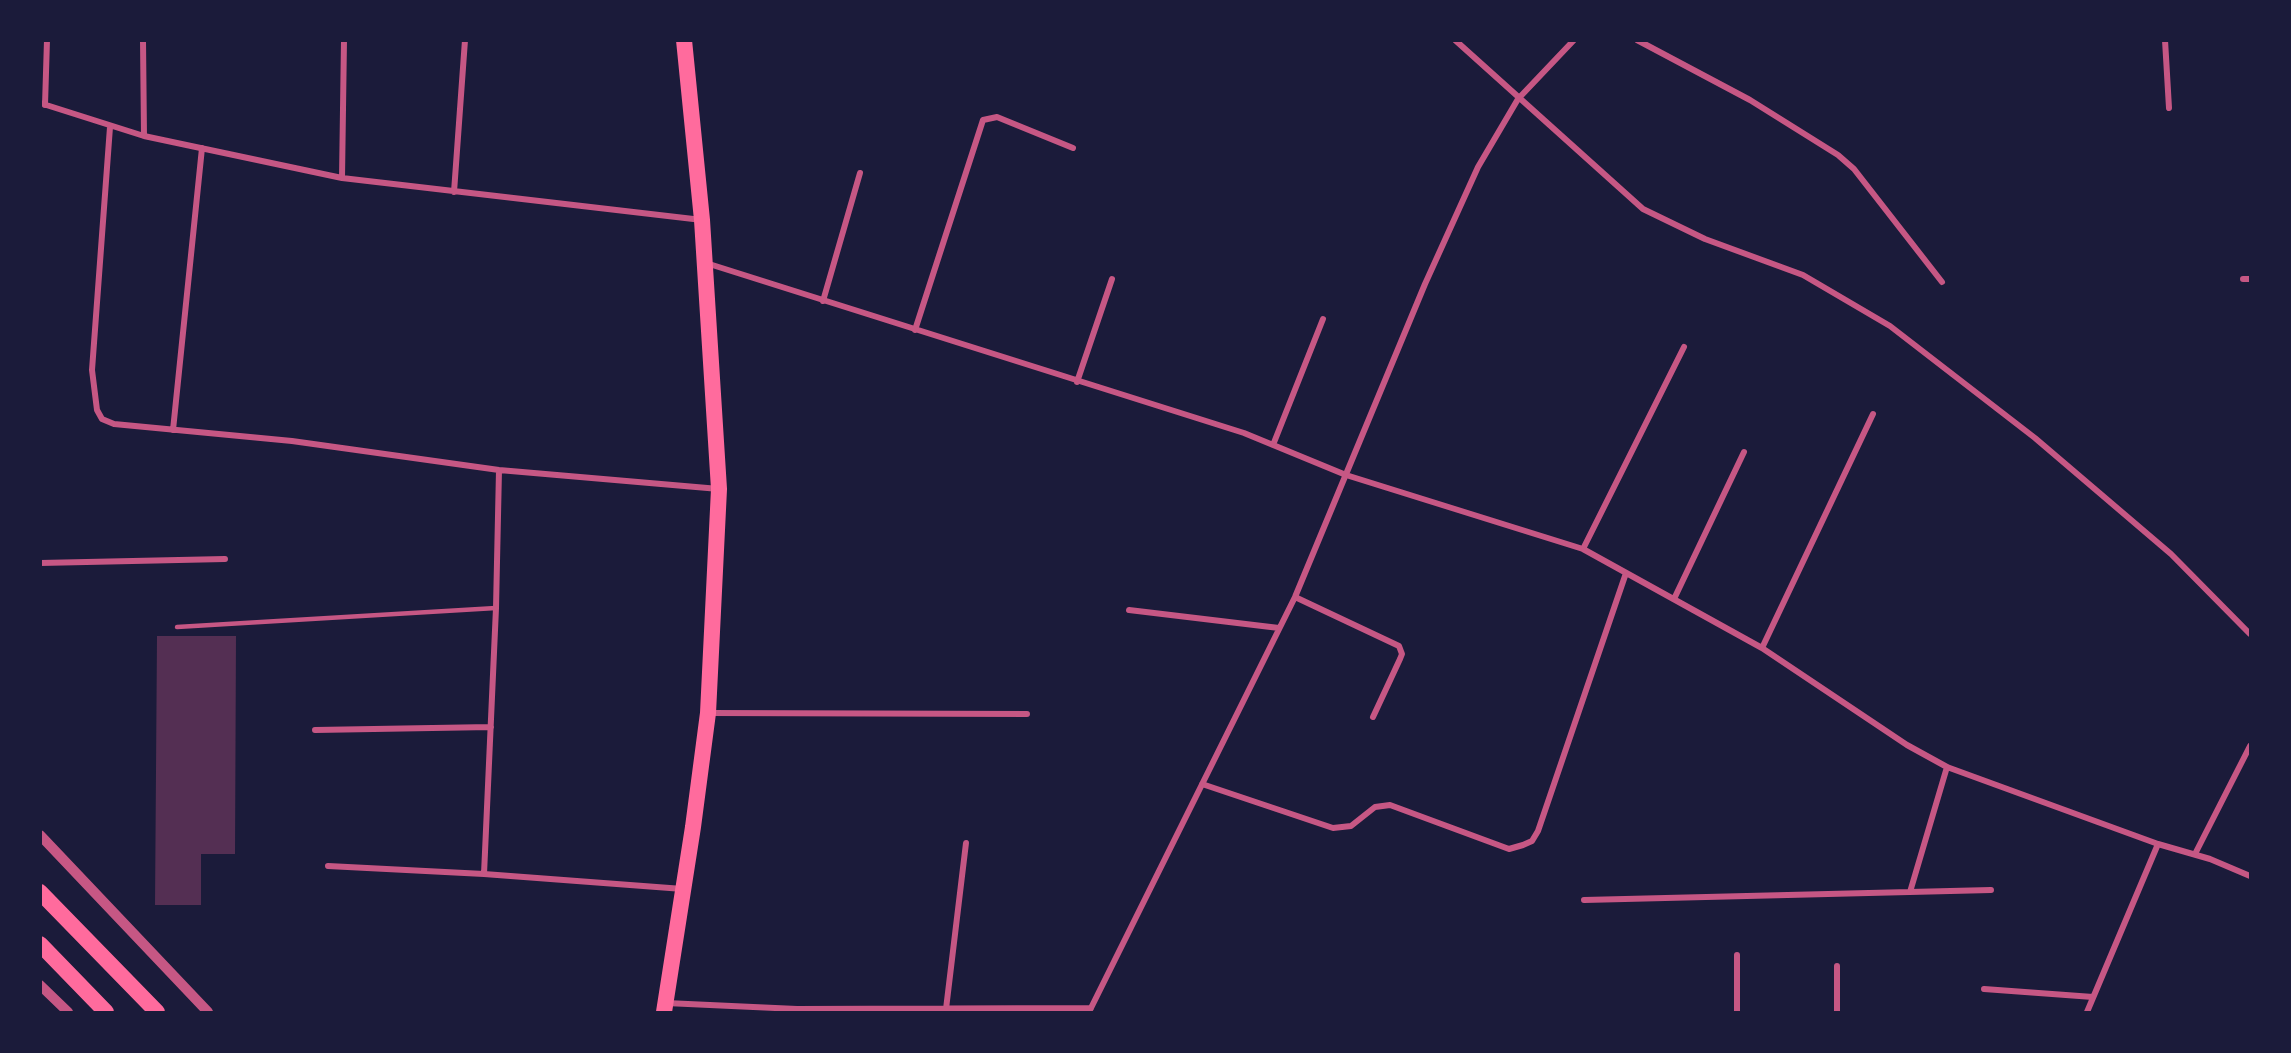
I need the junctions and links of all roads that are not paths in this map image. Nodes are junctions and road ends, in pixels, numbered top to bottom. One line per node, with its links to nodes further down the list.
1 (47, 40): 11 (street)
2 (143, 40): 14 (street)
3 (344, 40): 18 (street)
4 (465, 40): 19 (street)
5 (684, 40): 20 (highway)
6 (1455, 40): 10 (street)
7 (1574, 40): 10 (street)
8 (1637, 40): 23 (street)
9 (2165, 40): 12 (street)
10 (1518, 99): 34 (street); 46 (street)
11 (43, 104): 13 (street)
12 (2169, 108)
13 (110, 127): 14 (street); 30 (street)
14 (144, 136): 15 (street)
15 (202, 148): 18 (street); 30 (street)
16 (1072, 148): 26 (street)
17 (860, 173): 24 (street)
18 (342, 178): 19 (street)
19 (454, 192): 20 (street)
20 (702, 220): 21 (highway)
21 (705, 263): 24 (street); 35 (highway)
22 (1112, 279): 28 (street)
23 (1942, 282)
24 (823, 301): 26 (street)
25 (1323, 320): 31 (street)
26 (915, 330): 28 (street)
27 (1684, 347): 36 (street)
28 (1077, 382): 31 (street)
29 (1873, 414): 47 (street)
30 (173, 430): 33 (street)
31 (1273, 445): 34 (street)
32 (1744, 452): 41 (street)
33 (499, 470): 35 (street); 42 (street)
34 (1346, 475): 36 (street); 40 (street)
35 (719, 489): 48 (highway)
36 (1584, 549): 39 (street)
37 (225, 559): 38 (street)
38 (40, 563)
39 (1626, 573): 41 (street); 55 (street)
40 (1295, 597): 45 (street); 50 (street)
41 (1674, 599): 47 (street)
42 (496, 608): 44 (lane); 51 (street)
43 (1129, 610): 45 (street)
44 (177, 627)
45 (1279, 628): 55 (street)
46 (2250, 634)
47 (1762, 648): 54 (street)
48 (708, 713): 49 (street); 63 (highway)
49 (1027, 714)
50 (1373, 717)
51 (491, 727): 52 (street); 61 (street)
52 (315, 730)
53 (2250, 746): 59 (street)
54 (1947, 767): 58 (street); 66 (street)
55 (1202, 784): 76 (street)
56 (40, 835): 80 (street)
57 (966, 843): 75 (street)
58 (2158, 844): 59 (street); 73 (street)
59 (2195, 854): 62 (street)
60 (328, 866): 61 (street)
61 (484, 874): 63 (street)
62 (2250, 876)
63 (683, 890): 74 (highway)
64 (1991, 890): 66 (street)
65 (40, 892): 79 (highway)
66 (1910, 892): 67 (street)
67 (1584, 900)
68 (40, 944): 78 (highway)
69 (1737, 955): 81 (street)
70 (1837, 966): 82 (street)
71 (40, 985): 77 (street)
72 (1984, 989): 73 (street)
73 (2093, 997): 83 (street)
74 (665, 1008): 75 (street)
75 (946, 1009): 76 (street)
76 (1090, 1010)
77 (68, 1012)
78 (106, 1012)
79 (157, 1012)
80 (208, 1012)
81 (1737, 1012)
82 (1837, 1012)
83 (2086, 1012)

